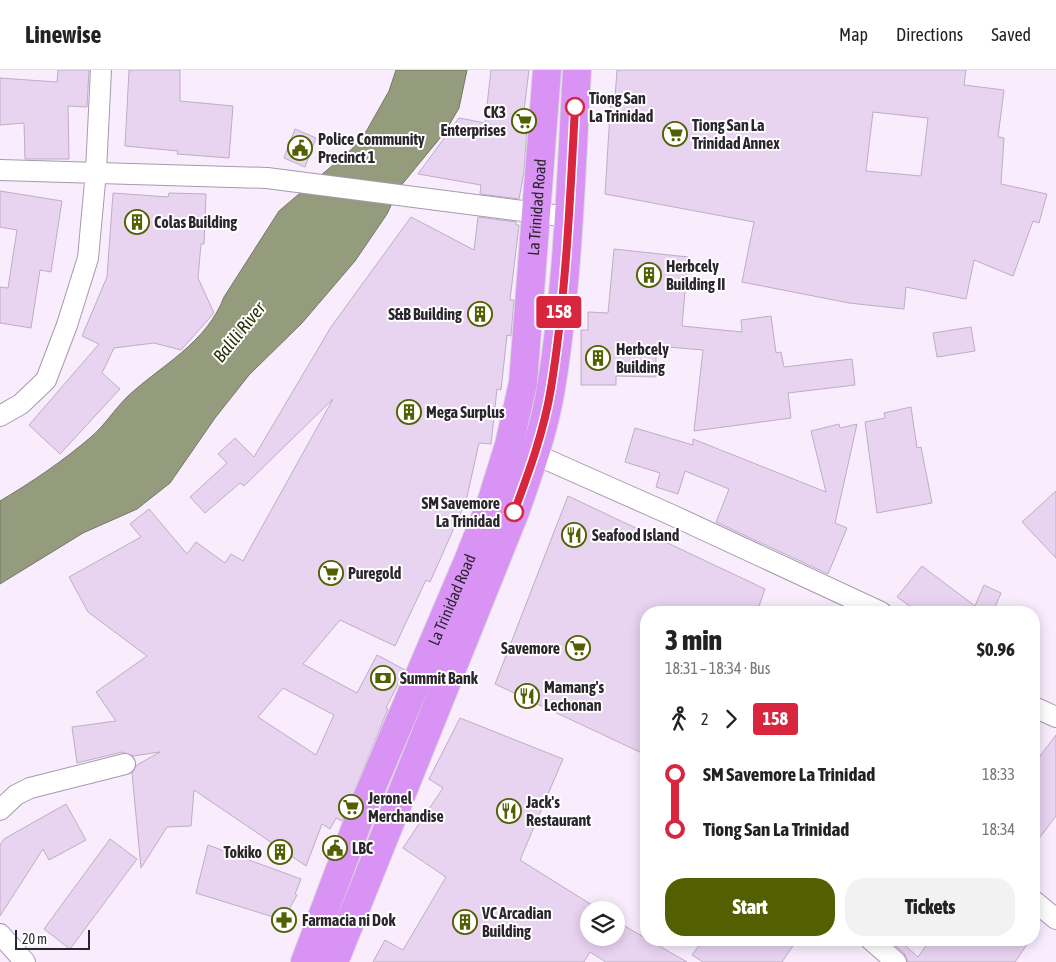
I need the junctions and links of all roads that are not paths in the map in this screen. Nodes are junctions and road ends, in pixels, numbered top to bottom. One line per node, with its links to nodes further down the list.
1 (101, 70): 5 (street)
2 (547, 70): 6 (highway, La Trinidad Road)
3 (577, 70): 7 (highway, La Trinidad Road)
4 (0, 170): 5 (street)
5 (96, 171): 6 (street); 8 (street)
6 (536, 214): 7 (street); 9 (highway, La Trinidad Road)
7 (569, 217): 10 (highway, La Trinidad Road)
8 (0, 416)
9 (509, 445): 10 (street); 21 (highway, La Trinidad Road)
10 (536, 454): 11 (street); 22 (highway, La Trinidad Road)
11 (868, 606)
12 (1040, 709): 13 (street)
13 (1056, 718)
14 (125, 764): 15 (street)
15 (0, 810)
16 (1040, 907): 17 (street)
17 (1056, 919)
18 (0, 934): 20 (street)
19 (878, 946): 23 (street)
20 (25, 962)
21 (305, 962)
22 (334, 962)
23 (896, 962)

